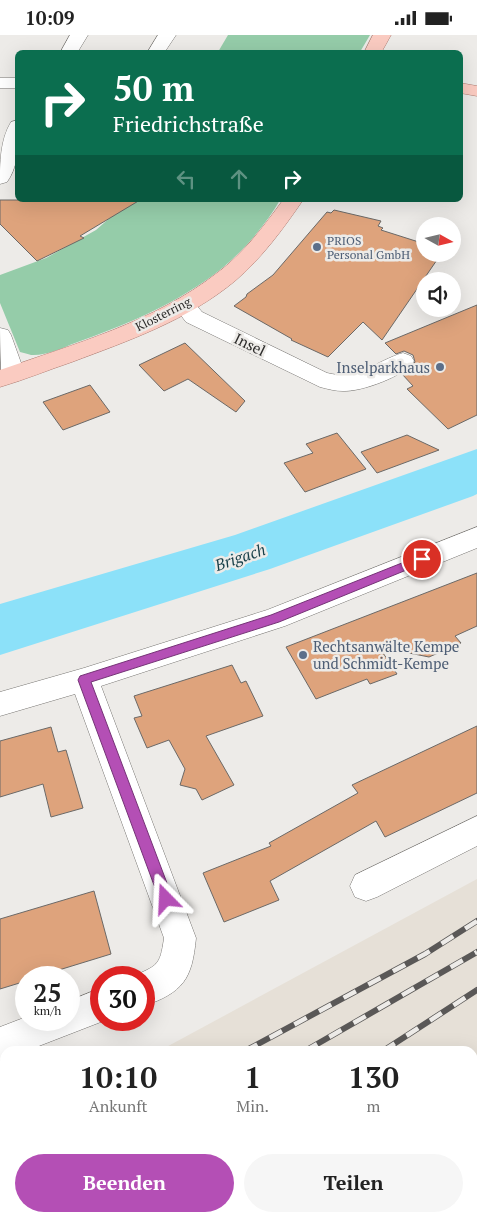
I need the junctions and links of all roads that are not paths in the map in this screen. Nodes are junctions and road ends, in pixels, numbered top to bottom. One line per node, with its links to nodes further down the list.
1 (79, 35): 4 (street)
2 (167, 35): 5 (street)
3 (382, 35): 6 (main road)
4 (70, 50)
5 (157, 50)
6 (374, 50)
7 (0, 83): 8 (street)
8 (15, 83)
9 (463, 89): 10 (main road)
10 (477, 91)
11 (463, 103): 12 (main road)
12 (477, 105)
13 (15, 135): 14 (street)
14 (0, 178)
15 (292, 202): 16 (main road, Klosterring)
16 (184, 305): 18 (street, Insel); 19 (main road, Klosterring)
17 (0, 335): 19 (street)
18 (403, 361)
19 (7, 377)
20 (477, 537): 21 (street)
21 (84, 680): 22 (street); 25 (street)
22 (0, 704)
23 (477, 830): 24 (street)
24 (366, 886)
25 (155, 985)
26 (35, 1031): 27 (street)
27 (0, 1045)

